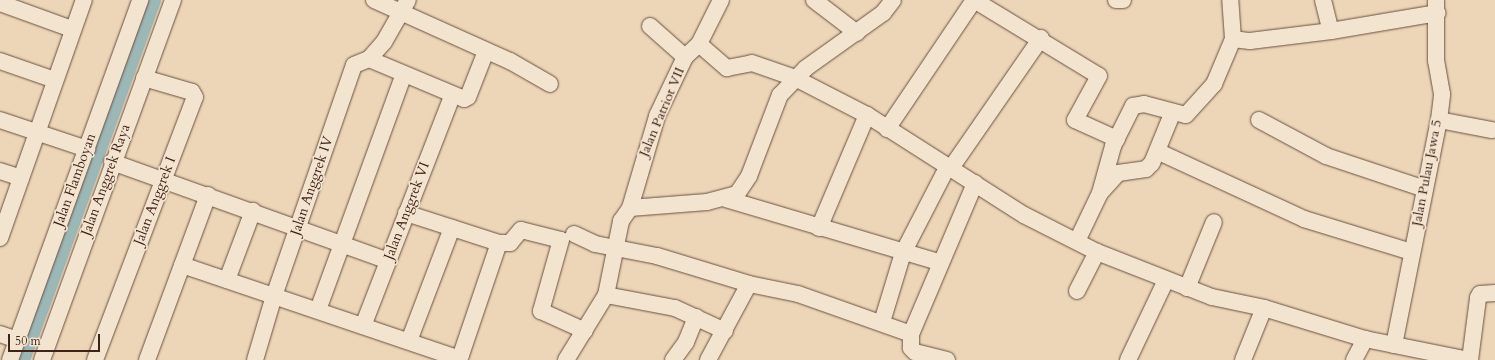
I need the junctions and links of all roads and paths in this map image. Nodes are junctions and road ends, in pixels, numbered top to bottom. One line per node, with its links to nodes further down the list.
1 (84, 0): 17 (street)
2 (140, 0): 42 (street, Jalan Flamboyan)
3 (173, 0): 28 (street, Jalan Anggrek Raya)
4 (374, 0): 14 (street)
5 (721, 0): 22 (street)
6 (814, 0): 19 (street)
7 (893, 0): 19 (street)
8 (974, 0): 20 (street); 38 (street)
9 (1116, 0): 10 (street)
10 (1123, 0)
11 (1230, 0): 21 (street)
12 (1324, 0): 18 (street)
13 (0, 3): 17 (street)
14 (405, 6): 23 (street); 25 (street)
15 (1437, 7): 18 (street); 37 (street, Jalan Pulau Jawa 5)
16 (650, 26): 24 (street)
17 (72, 29): 30 (street)
18 (1331, 31): 21 (street)
19 (857, 33): 29 (street)
20 (1041, 38): 41 (street); 45 (street)
21 (1233, 39): 33 (street)
22 (699, 44): 24 (street, Jalan Patriot VII); 29 (street)
23 (486, 51): 31 (street); 32 (street)
24 (685, 57): 54 (street, Jalan Patriot VII)
25 (369, 59): 27 (street); 58 (street, Jalan Anggrek IV)
26 (0, 61): 30 (street)
27 (403, 76): 32 (street); 64 (street)
28 (144, 78): 44 (street, Jalan Anggrek Raya); 48 (street, Jalan Anggrek I)
29 (795, 78): 34 (street); 53 (street)
30 (55, 80): 40 (street)
31 (550, 84)
32 (452, 96): 56 (street, Jalan Anggrek VI)
33 (1172, 114): 41 (street); 43 (street)
34 (867, 115): 38 (street); 60 (street)
35 (0, 120): 40 (street)
36 (1259, 120): 50 (street)
37 (1439, 120): 39 (street); 50 (street, Jalan Pulau Jawa 5)
38 (887, 129): 45 (street)
39 (1492, 130)
40 (37, 132): 42 (street); 47 (street)
41 (1117, 139): 51 (street)
42 (87, 149): 91 (street, Jalan Flamboyan)
43 (1159, 152): 51 (street); 68 (street)
44 (112, 162): 48 (street); 95 (street, Jalan Anggrek Raya)
45 (950, 167): 49 (street); 69 (street)
46 (0, 171): 47 (street)
47 (21, 178): 61 (street)
48 (164, 180): 52 (street); 96 (street, Jalan Anggrek I)
49 (975, 183): 63 (street); 71 (street)
50 (1426, 189): 68 (street, Jalan Pulau Jawa 5)
51 (1100, 193): 63 (street)
52 (208, 195): 55 (street); 72 (street)
53 (726, 199): 54 (street); 60 (street)
54 (630, 208): 66 (street, Jalan Patriot VII)
55 (253, 211): 58 (street); 73 (street)
56 (406, 213): 59 (street); 70 (street, Jalan Anggrek VI)
57 (1214, 222): 76 (street)
58 (299, 226): 64 (street); 80 (street, Jalan Anggrek IV)
59 (452, 228): 65 (street); 92 (street)
60 (819, 228): 69 (street)
61 (2, 229)
62 (567, 237): 65 (street); 66 (street); 86 (street)
63 (1077, 241): 67 (street)
64 (344, 243): 70 (street); 82 (street)
65 (499, 243): 92 (street)
66 (616, 246): 75 (street); 79 (street, Jalan Patriot VII)
67 (1097, 252): 74 (street); 77 (street)
68 (1411, 252): 93 (street, Jalan Pulau Jawa 5)
69 (903, 253): 71 (street); 84 (street)
70 (388, 261): 85 (street, Jalan Anggrek VI)
71 (939, 262): 89 (street)
72 (182, 265): 73 (street); 97 (street)
73 (227, 280): 80 (street)
74 (1166, 280): 76 (street); 103 (street)
75 (749, 284): 84 (street); 87 (street)
76 (1187, 288): 81 (street)
77 (1077, 291)
78 (1495, 293): 106 (street)
79 (606, 295): 83 (street); 86 (street, Jalan Patriot VII)
80 (274, 296): 82 (street); 98 (street, Jalan Anggrek IV)
81 (1264, 308): 90 (street); 104 (street)
82 (318, 310): 85 (street)
83 (696, 317): 87 (street); 100 (street)
84 (882, 322): 89 (street)
85 (363, 326): 92 (street)
86 (585, 331): 99 (street, Jalan Patriot VII)
87 (725, 331): 101 (street)
88 (0, 334): 91 (street)
89 (912, 334): 102 (street)
90 (1365, 339): 93 (street); 105 (street)
91 (17, 340): 94 (street, Jalan Flamboyan)
92 (409, 341)
93 (1394, 345): 106 (street)
94 (10, 360)
95 (42, 360)
96 (95, 360)
97 (147, 360)
98 (255, 360)
99 (566, 360)
100 (673, 360)
101 (708, 360)
102 (947, 360)
103 (1128, 360)
104 (1242, 360)
105 (1354, 360)
106 (1469, 360)

